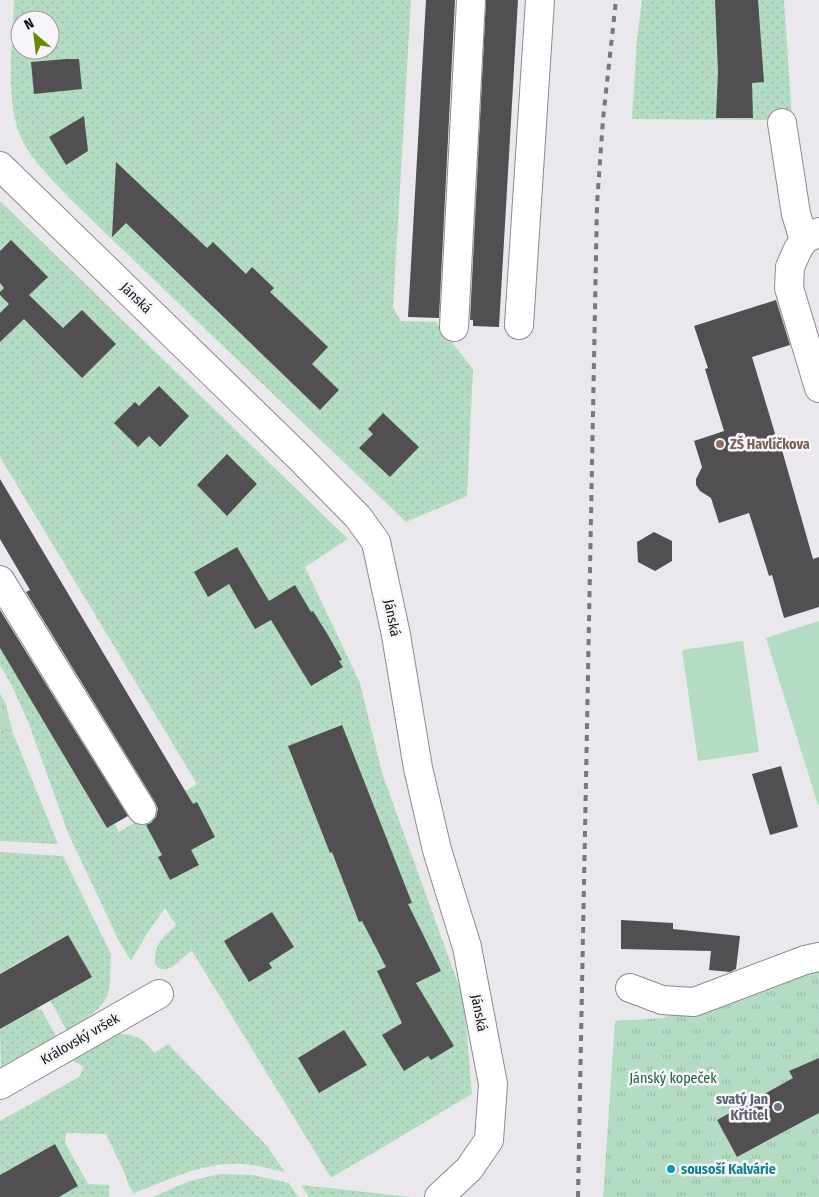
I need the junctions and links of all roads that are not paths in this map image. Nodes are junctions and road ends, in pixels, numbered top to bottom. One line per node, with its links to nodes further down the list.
1 (471, 0): 7 (street)
2 (540, 0): 6 (street)
3 (782, 123): 5 (street)
4 (0, 166): 15 (street, Jánská)
5 (811, 236): 8 (street)
6 (519, 325)
7 (454, 328)
8 (819, 388)
9 (0, 580): 10 (street)
10 (142, 810)
11 (819, 957): 12 (street)
12 (630, 988)
13 (159, 994): 14 (street, Královský vršek)
14 (0, 1085)
15 (439, 1197)

